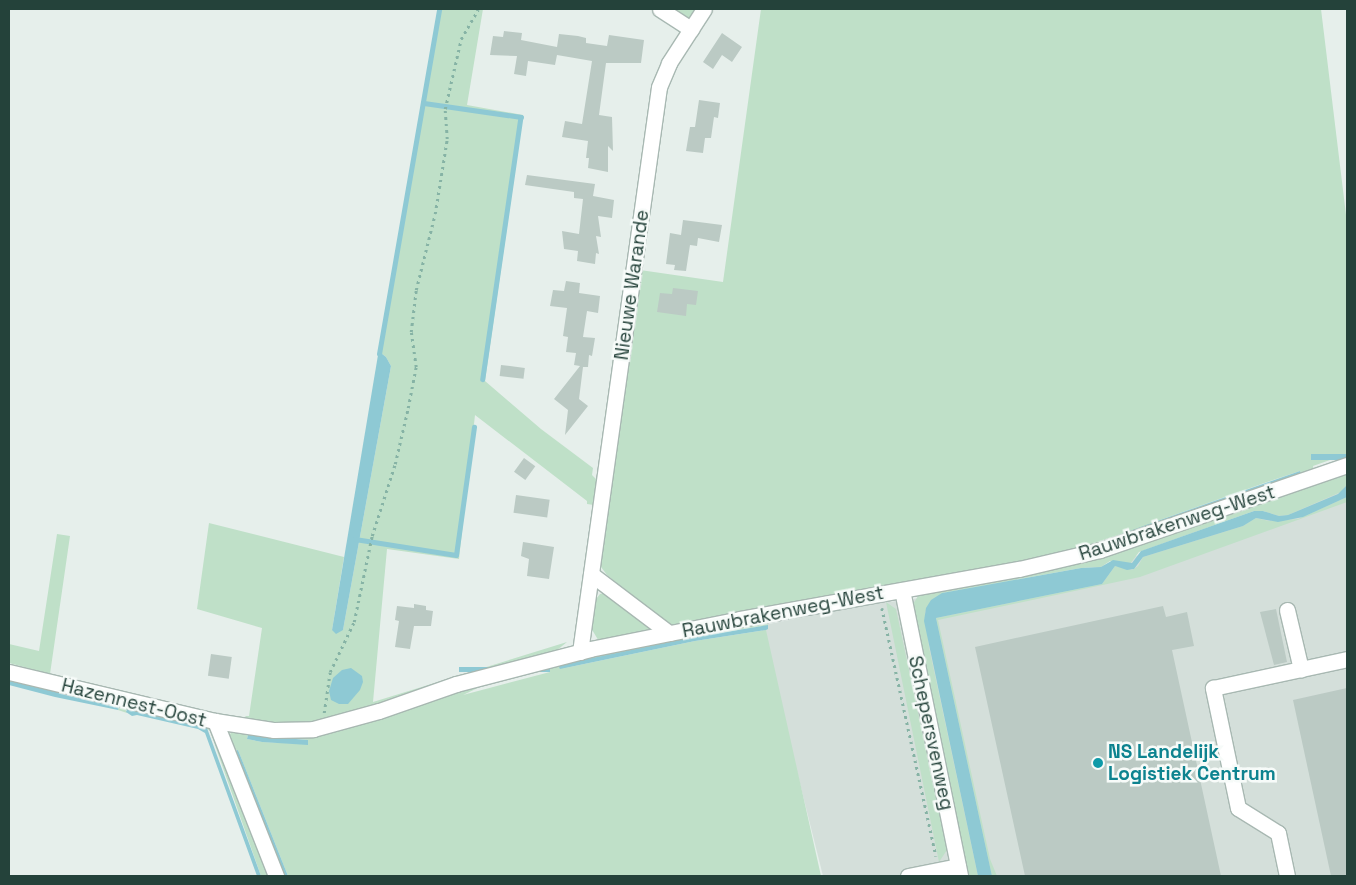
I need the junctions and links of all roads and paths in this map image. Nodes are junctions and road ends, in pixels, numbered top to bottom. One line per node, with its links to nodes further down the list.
1 (478, 9): 16 (path)
2 (660, 9): 4 (street)
3 (704, 9): 4 (street, Nieuwe Warande)
4 (691, 28): 6 (street, Nieuwe Warande)
5 (1347, 465): 7 (street, Rauwbrakenweg-West)
6 (591, 574): 10 (street); 11 (street, Nieuwe Warande)
7 (902, 590): 8 (street, Rauwbrakenweg-West); 18 (street, Schepersvenweg)
8 (879, 594): 10 (street, Rauwbrakenweg-West); 17 (path, Schepersvenweg)
9 (1288, 610): 13 (street)
10 (668, 633): 11 (street, Rauwbrakenweg-West)
11 (580, 652): 16 (street, Rauwbrakenweg-West)
12 (1347, 659): 13 (street)
13 (1301, 669): 21 (street)
14 (9, 672): 15 (street, Hazennest-Oost)
15 (215, 721): 16 (street, Rauwbrakenweg-West); 19 (street, Hazennest-Oost)
16 (322, 727)
17 (939, 870): 18 (street); 20 (street)
18 (959, 871)
19 (276, 876)
20 (908, 876)
21 (1287, 876)

